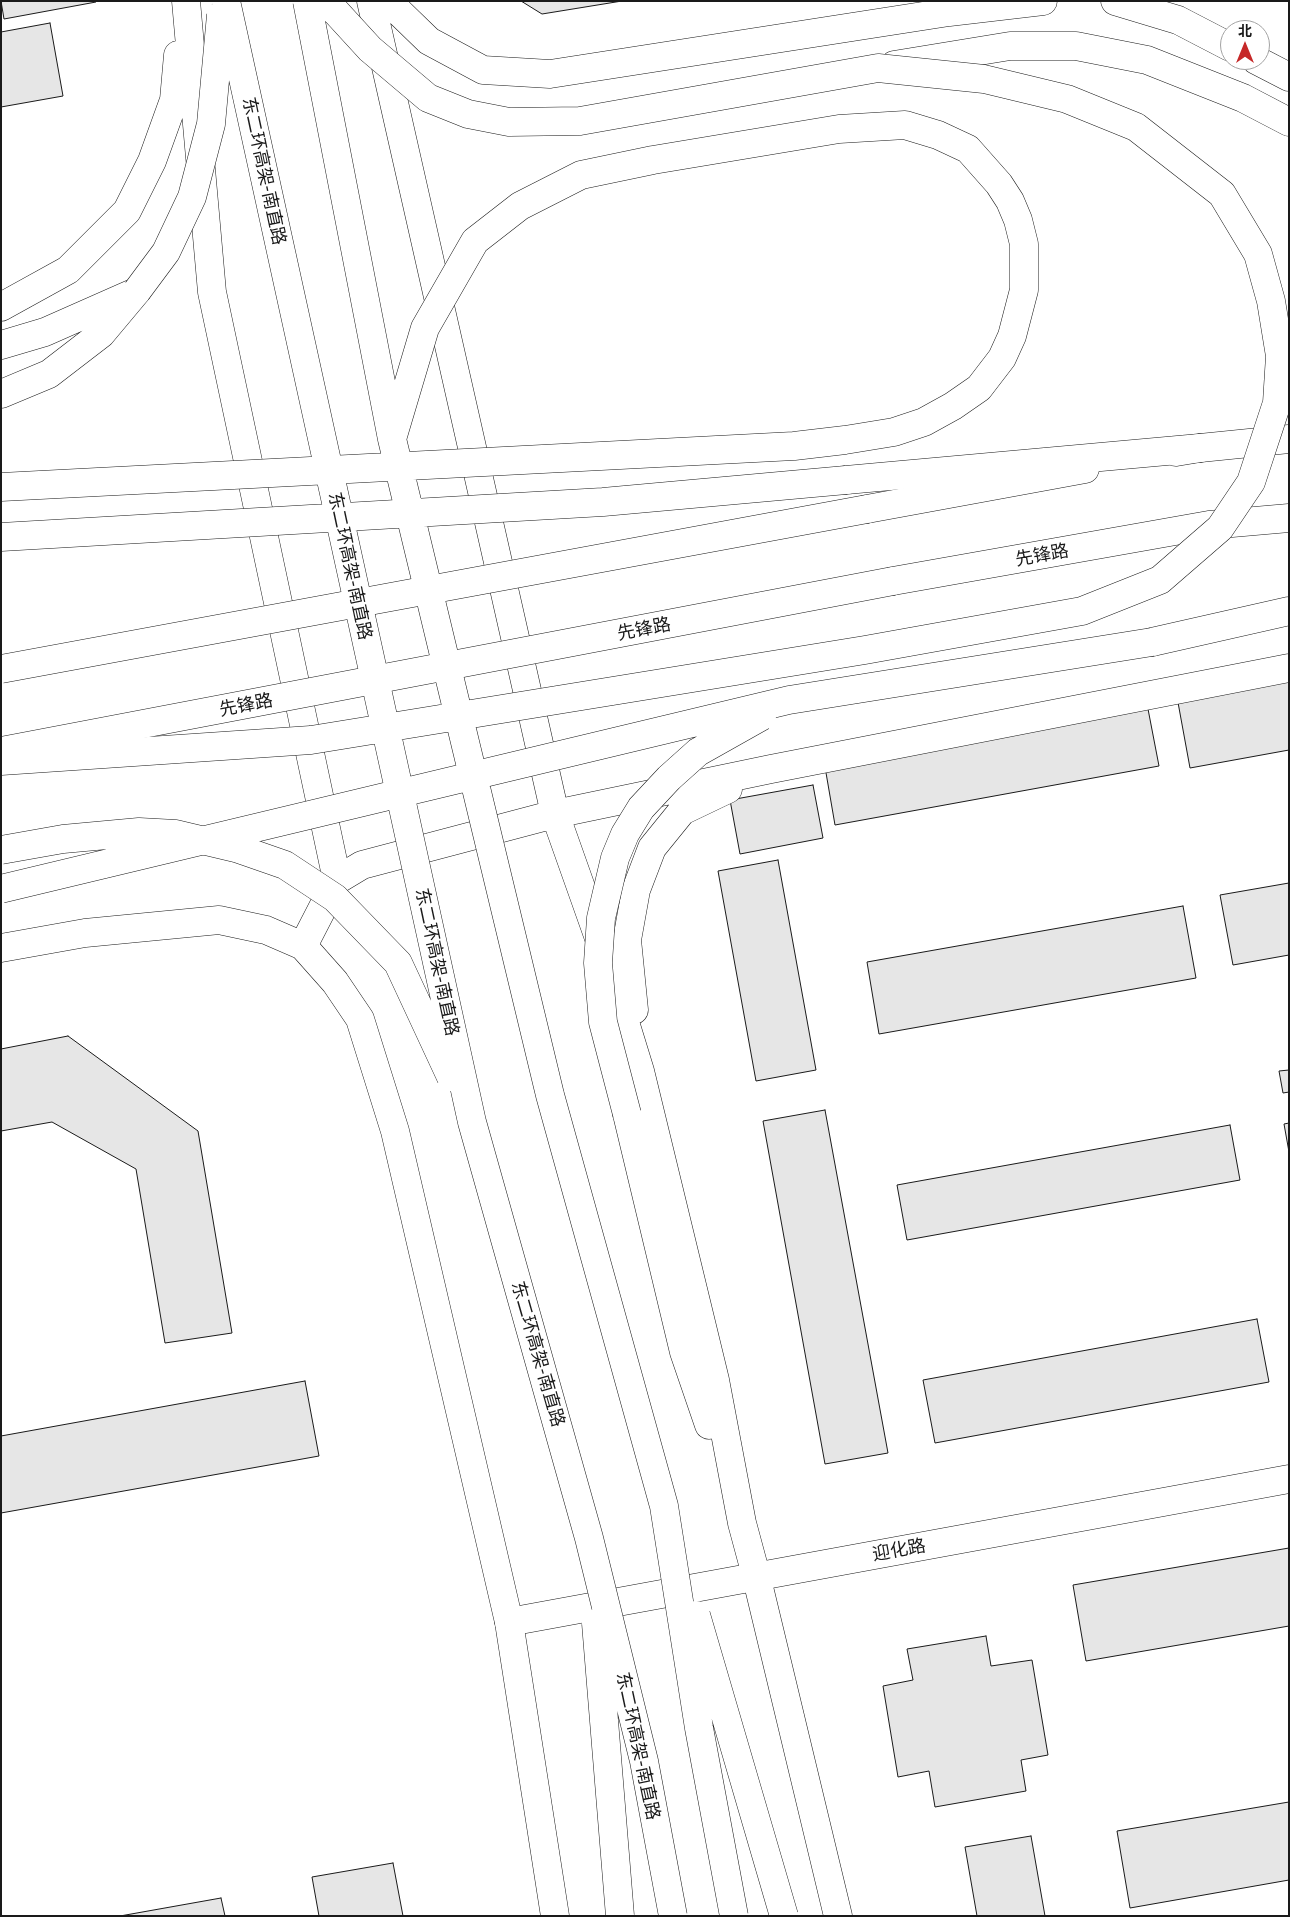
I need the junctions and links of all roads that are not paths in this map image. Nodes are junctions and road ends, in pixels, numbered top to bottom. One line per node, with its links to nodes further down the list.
1 (182, 1): 16 (main road)
2 (186, 1): 34 (main road)
3 (225, 1): 15 (main road, bridge); 39 (main road, 东二环高架-南直路, bridge)
4 (307, 1): 19 (main road, bridge)
5 (326, 1): 12 (main road, bridge)
6 (371, 1): 32 (main road)
7 (391, 1): 8 (main road)
8 (1043, 1)
9 (1115, 1): 10 (main road)
10 (1220, 42)
11 (1270, 67): 13 (main road)
12 (878, 68): 14 (main road, bridge); 30 (main road, bridge)
13 (1289, 77)
14 (1289, 122)
15 (137, 291): 17 (main road); 18 (main road)
16 (1, 307)
17 (1, 345)
18 (1, 394)
19 (392, 439): 22 (main road, bridge); 41 (main road, bridge)
20 (1289, 439): 21 (main road)
21 (1200, 448): 24 (main road, bridge); 27 (main road, bridge)
22 (1, 487)
23 (1289, 518): 29 (main road, 先锋路, bridge)
24 (1, 536)
25 (1289, 611): 28 (main road, bridge)
26 (1289, 668): 31 (main road)
27 (1, 669)
28 (789, 700): 35 (main road, bridge); 42 (main road, bridge)
29 (1, 751)
30 (1, 761)
31 (771, 769): 32 (main road); 38 (main road)
32 (555, 814): 34 (main road); 38 (main road)
33 (1, 850): 39 (main road, bridge)
34 (337, 880): 36 (main road)
35 (1, 889)
36 (303, 946): 37 (main road); 45 (main road)
37 (1, 948)
38 (640, 1071): 42 (main road)
39 (472, 1122): 43 (main road, 东二环高架-南直路, bridge)
40 (1289, 1479): 44 (main road, 迎化路)
41 (664, 1506): 49 (main road, bridge); 50 (main road, bridge)
42 (742, 1523): 44 (main road)
43 (590, 1538): 47 (main road, bridge); 48 (main road, 东二环高架-南直路, bridge)
44 (756, 1575): 45 (main road, 迎化路); 51 (main road)
45 (509, 1622): 46 (main road)
46 (555, 1916)
47 (620, 1916)
48 (673, 1916)
49 (734, 1916)
50 (784, 1916)
51 (838, 1916)

